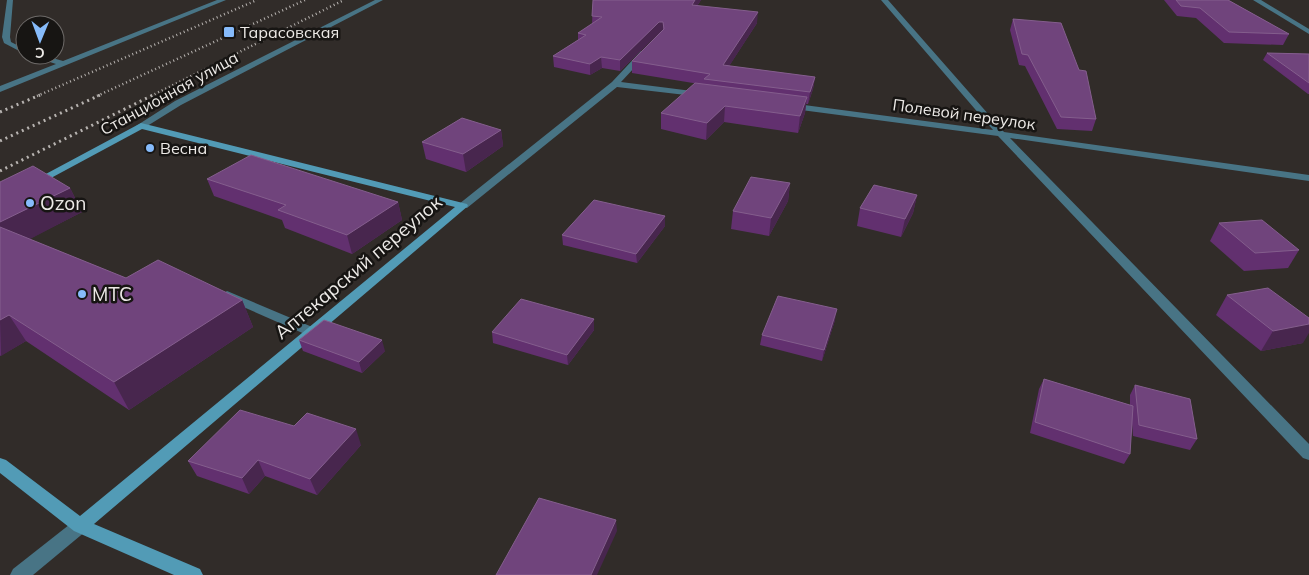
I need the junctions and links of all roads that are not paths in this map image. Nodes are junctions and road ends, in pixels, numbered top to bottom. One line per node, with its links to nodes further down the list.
1 (10, 0): 8 (street)
2 (223, 0): 9 (street)
3 (380, 0): 15 (street, Станционная улица)
4 (884, 0): 16 (street)
5 (1256, 0): 6 (street)
6 (1309, 32)
7 (654, 43): 11 (street, Аптекарский переулок)
8 (15, 47)
9 (65, 62)
10 (57, 65): 12 (street)
11 (615, 84): 13 (street); 19 (street, Аптекарский переулок)
12 (0, 89)
13 (714, 97)
14 (783, 106): 16 (street, Полевой переулок)
15 (142, 126): 18 (street, Станционная улица); 19 (street)
16 (1001, 134): 17 (street, Полевой переулок); 22 (street)
17 (1309, 178)
18 (26, 187)
19 (463, 206): 21 (street, Аптекарский переулок)
20 (214, 290): 21 (street)
21 (312, 332): 24 (street, Аптекарский переулок)
22 (1309, 454)
23 (0, 464): 24 (street)
24 (80, 526): 25 (street); 26 (street)
25 (19, 575)
26 (194, 575)

